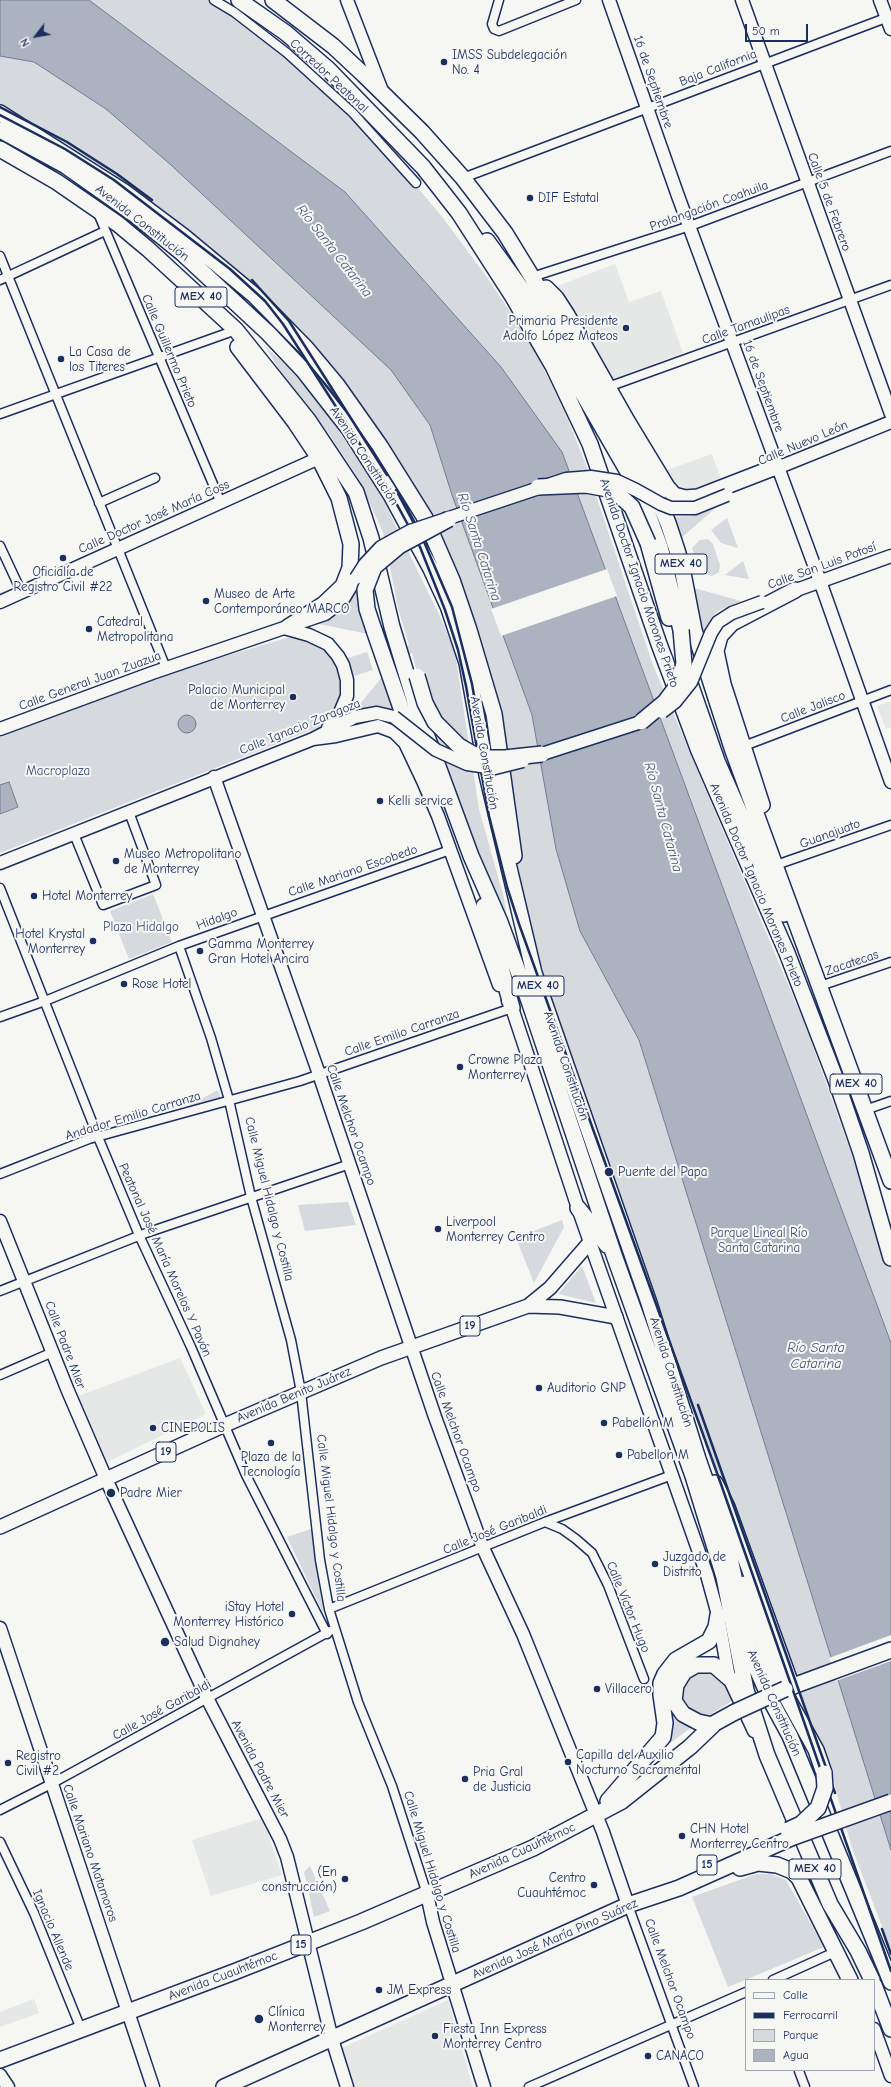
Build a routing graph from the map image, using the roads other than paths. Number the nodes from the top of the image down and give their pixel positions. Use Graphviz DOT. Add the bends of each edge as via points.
graph roads {
  1 [pos="214,0"];
  2 [pos="239,0"];
  3 [pos="273,0"];
  4 [pos="347,0"];
  5 [pos="498,0"];
  6 [pos="576,0"];
  7 [pos="609,0"];
  8 [pos="742,0"];
  9 [pos="880,0"];
  10 [pos="889,16"];
  11 [pos="891,29"];
  12 [pos="765,63"];
  13 [pos="382,91"];
  14 [pos="647,108"];
  15 [pos="0,113"];
  16 [pos="0,130"];
  17 [pos="0,149"];
  18 [pos="891,151"];
  19 [pos="463,178"];
  20 [pos="416,183"];
  21 [pos="807,183"];
  22 [pos="96,208"];
  23 [pos="459,213"];
  24 [pos="690,226"];
  25 [pos="105,231"];
  26 [pos="0,256"];
  27 [pos="8,277"];
  28 [pos="533,279"];
  29 [pos="0,280"];
  30 [pos="891,285"];
  31 [pos="850,300"];
  32 [pos="232,332"];
  33 [pos="732,343"];
  34 [pos="158,358"];
  35 [pos="608,387"];
  36 [pos="56,394"];
  37 [pos="0,414"];
  38 [pos="891,414"];
  39 [pos="891,422"];
  40 [pos="319,458"];
  41 [pos="778,466"];
  42 [pos="155,478"];
  43 [pos="538,487"];
  44 [pos="356,492"];
  45 [pos="727,495"];
  46 [pos="99,503"];
  47 [pos="221,503"];
  48 [pos="450,519"];
  49 [pos="0,546"];
  50 [pos="118,549"];
  51 [pos="891,556"];
  52 [pos="820,581"];
  53 [pos="795,590"];
  54 [pos="21,591"];
  55 [pos="0,602"];
  56 [pos="762,602"];
  57 [pos="286,627"];
  58 [pos="166,668"];
  59 [pos="891,690"];
  60 [pos="862,701"];
  61 [pos="641,722"];
  62 [pos="0,729"];
  63 [pos="318,736"];
  64 [pos="744,746"];
  65 [pos="542,754"];
  66 [pos="214,777"];
  67 [pos="891,782"];
  68 [pos="129,812"];
  69 [pos="891,824"];
  70 [pos="74,834"];
  71 [pos="764,834"];
  72 [pos="450,850"];
  73 [pos="471,856"];
  74 [pos="0,863"];
  75 [pos="776,865"];
  76 [pos="0,888"];
  77 [pos="263,915"];
  78 [pos="179,946"];
  79 [pos="891,962"];
  80 [pos="534,973"];
  81 [pos="820,986"];
  82 [pos="45,1001"];
  83 [pos="512,1008"];
  84 [pos="0,1017"];
  85 [pos="319,1074"];
  86 [pos="230,1100"];
  87 [pos="891,1101"];
  88 [pos="866,1110"];
  89 [pos="98,1137"];
  90 [pos="861,1153"];
  91 [pos="350,1164"];
  92 [pos="0,1174"];
  93 [pos="891,1181"];
  94 [pos="252,1197"];
  95 [pos="578,1208"];
  96 [pos="0,1221"];
  97 [pos="891,1221"];
  98 [pos="139,1235"];
  99 [pos="590,1242"];
  100 [pos="614,1255"];
  101 [pos="891,1258"];
  102 [pos="25,1281"];
  103 [pos="0,1292"];
  104 [pos="649,1303"];
  105 [pos="528,1306"];
  106 [pos="616,1317"];
  107 [pos="412,1346"];
  108 [pos="53,1352"];
  109 [pos="0,1375"];
  110 [pos="301,1392"];
  111 [pos="669,1408"];
  112 [pos="225,1425"];
  113 [pos="698,1459"];
  114 [pos="672,1475"];
  115 [pos="106,1479"];
  116 [pos="545,1522"];
  117 [pos="0,1527"];
  118 [pos="726,1539"];
  119 [pos="483,1548"];
  120 [pos="329,1609"];
  121 [pos="718,1615"];
  122 [pos="0,1628"];
  123 [pos="334,1629"];
  124 [pos="326,1634"];
  125 [pos="891,1640"];
  126 [pos="2,1642"];
  127 [pos="891,1650"];
  128 [pos="729,1678"];
  129 [pos="644,1679"];
  130 [pos="793,1681"];
  131 [pos="207,1698"];
  132 [pos="713,1725"];
  133 [pos="767,1755"];
  134 [pos="51,1784"];
  135 [pos="608,1801"];
  136 [pos="891,1802"];
  137 [pos="0,1810"];
  138 [pos="596,1814"];
  139 [pos="790,1834"];
  140 [pos="0,1842"];
  141 [pos="679,1888"];
  142 [pos="427,1894"];
  143 [pos="830,1904"];
  144 [pos="628,1905"];
  145 [pos="307,1942"];
  146 [pos="835,1952"];
  147 [pos="775,1979"];
  148 [pos="849,1979"];
  149 [pos="857,1979"];
  150 [pos="872,1979"];
  151 [pos="891,1982"];
  152 [pos="453,1985"];
  153 [pos="875,1988"];
  154 [pos="745,1992"];
  155 [pos="128,2012"];
  156 [pos="673,2023"];
  157 [pos="81,2029"];
  158 [pos="891,2029"];
  159 [pos="875,2032"];
  160 [pos="332,2039"];
  161 [pos="0,2060"];
  162 [pos="799,2071"];
  163 [pos="0,2075"];
  164 [pos="891,2076"];
  165 [pos="8,2087"];
  166 [pos="153,2087"];
  167 [pos="224,2087"];
  168 [pos="347,2087"];
  169 [pos="484,2087"];
  170 [pos="529,2087"];
  171 [pos="694,2087"];
  172 [pos="805,2087"];
  1 -- 20 [label="street, Corredor Peatonal" via="234,12 287,53 353,113"];
  2 -- 23 [label="highway, Avenida Doctor Ignacio Morones Prieto / MEX 40" via="310,52 349,89 423,167"];
  3 -- 13 [label="highway, Avenida Doctor Ignacio Morones Prieto / MEX 40" via="333,46"];
  4 -- 13 [label="street"];
  5 -- 6 [label="street" via="492,20 494,29 502,31"];
  7 -- 14 [label="street, 16 de Septiembre"];
  8 -- 12 [label="street, Calle 5 de Febrero"];
  9 -- 10 [label="street"];
  10 -- 11 [label="street"];
  10 -- 12 [label="street, Baja California"];
  12 -- 14 [label="street, Baja California"];
  12 -- 21 [label="street, Calle 5 de Febrero"];
  13 -- 19 [label="highway, Avenida Doctor Ignacio Morones Prieto / MEX 40"];
  14 -- 19 [label="street, Baja California"];
  14 -- 24 [label="street, 16 de Septiembre"];
  15 -- 80 [label="highway" via="98,174 145,208 220,266 280,319 337,385 413,497 452,580 494,714 513,853"];
  16 -- 80 [label="highway, Avenida Constitución / MEX 40" via="66,166 134,214 182,253 303,370 369,459 418,542 448,606 458,635 471,682 499,832"];
  17 -- 22 [label="highway, Avenida Constitución / MEX 40"];
  18 -- 21 [label="street, Prolongación Coahuila"];
  19 -- 28 [label="highway, Avenida Doctor Ignacio Morones Prieto / MEX 40" via="505,233"];
  21 -- 24 [label="street, Prolongación Coahuila"];
  21 -- 31 [label="street, Calle 5 de Febrero"];
  22 -- 25 [label="street, Calle Guillermo Prieto"];
  22 -- 32 [label="highway, Avenida Constitución / MEX 40" via="148,249 207,302"];
  23 -- 61 [label="highway, bridge" via="495,250 526,296 631,477 644,503 660,547 681,630 684,664 677,686 665,702"];
  23 -- 90 [label="highway, Avenida Doctor Ignacio Morones Prieto / MEX 40" via="521,310 553,366 581,424 699,751 787,953"];
  24 -- 28 [label="street, Prolongación Coahuila"];
  24 -- 33 [label="street, 16 de Septiembre"];
  25 -- 27 [label="street"];
  25 -- 34 [label="street, Calle Guillermo Prieto"];
  26 -- 27 [label="street"];
  27 -- 29 [label="street"];
  27 -- 36 [label="street"];
  28 -- 35 [label="highway" via="556,298"];
  28 -- 71 [label="highway, Avenida Doctor Ignacio Morones Prieto / MEX 40" via="659,500 682,568 700,648 733,752"];
  30 -- 31 [label="street, Calle Tamaulipas"];
  31 -- 33 [label="street, Calle Tamaulipas"];
  31 -- 38 [label="street, Calle 5 de Febrero"];
  32 -- 34 [label="street"];
  32 -- 40 [label="highway"];
  32 -- 44 [label="highway, Avenida Constitución / MEX 40" via="308,420"];
  33 -- 35 [label="street, Calle Tamaulipas"];
  33 -- 41 [label="street, 16 de Septiembre"];
  34 -- 36 [label="street"];
  34 -- 47 [label="street, Calle Guillermo Prieto"];
  35 -- 41 [label="highway" via="674,495 685,498 698,497"];
  36 -- 37 [label="street"];
  36 -- 46 [label="street"];
  39 -- 41 [label="street, Calle Nuevo León"];
  40 -- 47 [label="street, Calle Doctor José María Coss"];
  40 -- 57 [label="highway" via="346,518 351,544 350,568 335,595"];
  41 -- 45 [label="street, Calle Nuevo León"];
  41 -- 52 [label="street, 16 de Septiembre"];
  42 -- 46 [label="street"];
  43 -- 45 [label="street, Calle General Juan Zuazua, bridge" via="579,477 604,478 626,485 661,504 682,509 707,504"];
  43 -- 48 [label="street, Calle General Juan Zuazua, bridge"];
  43 -- 81 [label="highway, bridge" via="586,485 608,489 632,507 648,543 679,652 708,738 786,918"];
  44 -- 65 [label="highway, bridge" via="380,538 397,610 425,703 434,722 458,746 473,754 490,758"];
  44 -- 73 [label="highway, Avenida Constitución / MEX 40" via="371,538 403,665"];
  46 -- 50 [label="street"];
  47 -- 50 [label="street, Calle Doctor José María Coss"];
  48 -- 57 [label="street, Calle General Juan Zuazua, bridge" via="410,531 381,547 369,560 342,601 333,609"];
  48 -- 73 [label="highway, bridge" via="399,546 374,567 367,581 365,595 367,609 401,708"];
  49 -- 54 [label="street"];
  50 -- 54 [label="street, Calle Doctor José María Coss"];
  50 -- 58 [label="street"];
  51 -- 52 [label="street, Calle San Luis Potosí"];
  52 -- 53 [label="street, Calle San Luis Potosí"];
  52 -- 60 [label="street, 16 de Septiembre"];
  53 -- 56 [label="street, Calle San Luis Potosí"];
  53 -- 64 [label="highway" via="732,623 718,642 718,666"];
  54 -- 55 [label="street, Calle Doctor José María Coss"];
  56 -- 61 [label="street, Calle Ignacio Zaragoza, bridge" via="732,613 718,622 711,633 697,670 684,692 664,711"];
  57 -- 58 [label="street, Calle General Juan Zuazua"];
  57 -- 63 [label="street" via="328,644 345,670 348,687 345,703 339,715"];
  58 -- 62 [label="street, Calle General Juan Zuazua"];
  59 -- 60 [label="street, Calle Jalisco"];
  60 -- 64 [label="street, Calle Jalisco"];
  60 -- 67 [label="street, 16 de Septiembre"];
  61 -- 65 [label="street, Calle Ignacio Zaragoza"];
  63 -- 65 [label="street, Calle Ignacio Zaragoza, bridge" via="363,715 377,713 394,717 436,750 467,764 495,768"];
  63 -- 66 [label="street, Calle Ignacio Zaragoza"];
  63 -- 72 [label="street" via="336,736 370,727 387,728 394,732 410,751"];
  64 -- 71 [label="highway" via="763,807"];
  66 -- 68 [label="street, Calle Ignacio Zaragoza"];
  66 -- 77 [label="street, Calle Melchor Ocampo"];
  68 -- 70 [label="street, Calle Ignacio Zaragoza"];
  68 -- 70 [label="street" via="156,885 103,905"];
  69 -- 75 [label="street, Guanajuato"];
  70 -- 74 [label="street, Calle Ignacio Zaragoza"];
  71 -- 75 [label="highway, Avenida Doctor Ignacio Morones Prieto / MEX 40"];
  72 -- 77 [label="street, Calle Mariano Escobedo"];
  72 -- 83 [label="street" via="499,984"];
  73 -- 83 [label="highway"];
  73 -- 100 [label="highway, Avenida Constitución / MEX 40" via="500,922 529,1001"];
  75 -- 81 [label="highway, Avenida Doctor Ignacio Morones Prieto / MEX 40"];
  76 -- 82 [label="street, Peatonal José María Morelos Y Pavón"];
  77 -- 78 [label="street, Hidalgo"];
  77 -- 85 [label="street, Calle Melchor Ocampo"];
  78 -- 82 [label="street"];
  78 -- 86 [label="street, Calle Miguel Hidalgo y Costilla"];
  79 -- 81 [label="street, Zacatecas"];
  80 -- 104 [label="highway, Avenida Constitución / MEX 40"];
  81 -- 88 [label="highway, Avenida Doctor Ignacio Morones Prieto / MEX 40"];
  82 -- 84 [label="street"];
  82 -- 89 [label="street, Peatonal José María Morelos Y Pavón"];
  83 -- 85 [label="street, Calle Emilio Carranza"];
  83 -- 95 [label="street"];
  85 -- 86 [label="street, Calle Emilio Carranza"];
  85 -- 91 [label="street, Calle Melchor Ocampo"];
  86 -- 89 [label="street, Andador Emilio Carranza"];
  86 -- 94 [label="street, Calle Miguel Hidalgo y Costilla"];
  87 -- 88 [label="street"];
  88 -- 93 [label="highway, Avenida Doctor Ignacio Morones Prieto / MEX 40"];
  89 -- 92 [label="street, Andador Emilio Carranza"];
  89 -- 98 [label="street, Peatonal José María Morelos Y Pavón"];
  90 -- 97 [label="highway, MEX 40"];
  90 -- 101 [label="highway, Avenida Doctor Ignacio Morones Prieto / MEX 40"];
  91 -- 94 [label="street"];
  91 -- 107 [label="street, Calle Melchor Ocampo"];
  94 -- 98 [label="street"];
  94 -- 110 [label="street, Calle Miguel Hidalgo y Costilla" via="287,1320"];
  95 -- 99 [label="street"];
  95 -- 100 [label="highway"];
  96 -- 102 [label="street, Calle Padre Mier"];
  98 -- 102 [label="street"];
  98 -- 112 [label="street, Peatonal José María Morelos Y Pavón"];
  99 -- 105 [label="main road, Avenida Benito Juárez / 19" via="550,1288"];
  99 -- 106 [label="street"];
  100 -- 111 [label="highway, Avenida Constitución / MEX 40"];
  102 -- 103 [label="street"];
  102 -- 108 [label="street, Calle Padre Mier"];
  104 -- 111 [label="highway"];
  104 -- 113 [label="highway, Avenida Constitución / MEX 40"];
  105 -- 106 [label="main road, Avenida Benito Juárez / 19" via="560,1307"];
  105 -- 107 [label="main road, Avenida Benito Juárez / 19"];
  106 -- 114 [label="street"];
  107 -- 110 [label="main road, Avenida Benito Juárez / 19"];
  107 -- 119 [label="street, Calle Melchor Ocampo"];
  108 -- 109 [label="street"];
  108 -- 115 [label="street, Calle Padre Mier"];
  110 -- 112 [label="main road, Avenida Benito Juárez / 19"];
  110 -- 120 [label="street, Calle Miguel Hidalgo y Costilla" via="320,1560"];
  111 -- 133 [label="highway, Avenida Constitución / MEX 40" via="724,1577 746,1690"];
  112 -- 115 [label="main road, Avenida Benito Juárez / 19"];
  112 -- 124 [label="street, Peatonal José María Morelos Y Pavón" via="246,1475"];
  113 -- 118 [label="highway, Avenida Constitución / MEX 40"];
  113 -- 130 [label="highway" via="717,1486 727,1507"];
  114 -- 116 [label="street, Calle José Garibaldi"];
  114 -- 121 [label="street" via="707,1575"];
  115 -- 117 [label="main road, Avenida Benito Juárez / 19"];
  115 -- 131 [label="street, Avenida Padre Mier"];
  116 -- 119 [label="street, Calle José Garibaldi"];
  116 -- 129 [label="street, Calle Víctor Hugo" via="562,1529 592,1553 608,1585"];
  118 -- 139 [label="highway, bridge" via="740,1568 774,1672 816,1750 824,1773 825,1788 818,1808"];
  118 -- 151 [label="highway, Avenida Constitución / MEX 40" via="748,1643 756,1667 771,1702 790,1736"];
  119 -- 120 [label="street, Calle José Garibaldi"];
  119 -- 138 [label="street, Calle Melchor Ocampo" via="523,1634"];
  120 -- 123 [label="street, Calle Miguel Hidalgo y Costilla"];
  121 -- 128 [label="street"];
  121 -- 135 [label="highway" via="716,1627 709,1641 676,1660 665,1674 661,1683 665,1723 662,1736"];
  122 -- 126 [label="street, Calle Mariano Matamoros"];
  123 -- 124 [label="street, Calle José Garibaldi"];
  123 -- 142 [label="street, Calle Miguel Hidalgo y Costilla" via="358,1702 392,1786"];
  124 -- 131 [label="street, Calle José Garibaldi"];
  125 -- 130 [label="highway"];
  126 -- 134 [label="street, Calle Mariano Matamoros"];
  127 -- 130 [label="highway, Avenida Cuauhtémoc / 15"];
  128 -- 132 [label="highway" via="714,1665 696,1665 684,1672 676,1685 674,1700 683,1714 698,1722"];
  128 -- 133 [label="street"];
  130 -- 132 [label="highway, Avenida Cuauhtémoc / 15, bridge"];
  131 -- 134 [label="street, Calle José Garibaldi"];
  131 -- 145 [label="street, Avenida Padre Mier" via="280,1839 287,1857"];
  132 -- 135 [label="highway, Avenida Cuauhtémoc / 15" via="681,1742"];
  132 -- 138 [label="highway, Avenida Cuauhtémoc / 15" via="690,1747 627,1796"];
  133 -- 143 [label="highway, Avenida Constitución / MEX 40"];
  134 -- 137 [label="street, Calle José Garibaldi"];
  134 -- 155 [label="street, Calle Mariano Matamoros"];
  135 -- 138 [label="highway, Avenida Cuauhtémoc / 15"];
  136 -- 139 [label="highway, Avenida José María Pino Suárez / 15, bridge"];
  138 -- 142 [label="highway, Avenida Cuauhtémoc / 15" via="534,1848"];
  138 -- 144 [label="street, Calle Melchor Ocampo"];
  139 -- 141 [label="highway, Avenida José María Pino Suárez / 15"];
  139 -- 144 [label="highway, 15" via="724,1857"];
  140 -- 157 [label="street, Ignacio Allende" via="36,1919"];
  141 -- 144 [label="highway, Avenida José María Pino Suárez / 15"];
  141 -- 146 [label="highway" via="700,1885 744,1866 758,1863 784,1866 799,1878"];
  142 -- 145 [label="highway, Avenida Cuauhtémoc / 15"];
  142 -- 152 [label="street, Calle Miguel Hidalgo y Costilla"];
  143 -- 149 [label="highway"];
  143 -- 150 [label="highway, Avenida Constitución / MEX 40"];
  144 -- 152 [label="highway, Avenida José María Pino Suárez / 15"];
  144 -- 156 [label="street, Calle Melchor Ocampo"];
  145 -- 155 [label="highway, Avenida Cuauhtémoc / 15"];
  145 -- 160 [label="street, Avenida Padre Mier"];
  146 -- 147 [label="street"];
  146 -- 148 [label="highway"];
  152 -- 160 [label="highway, Avenida José María Pino Suárez / 15"];
  152 -- 169 [label="street, Calle Miguel Hidalgo y Costilla"];
  153 -- 158 [label="highway"];
  154 -- 156 [label="street"];
  155 -- 157 [label="highway, Avenida Cuauhtémoc / 15"];
  155 -- 166 [label="street, Calle Mariano Matamoros"];
  156 -- 170 [label="street"];
  156 -- 171 [label="street, Calle Melchor Ocampo"];
  157 -- 161 [label="highway, Avenida Cuauhtémoc / 15"];
  159 -- 164 [label="street"];
  160 -- 167 [label="highway, Avenida José María Pino Suárez / 15"];
  160 -- 168 [label="street, Avenida Padre Mier"];
  162 -- 172 [label="street"];
  163 -- 165 [label="street"];
}
